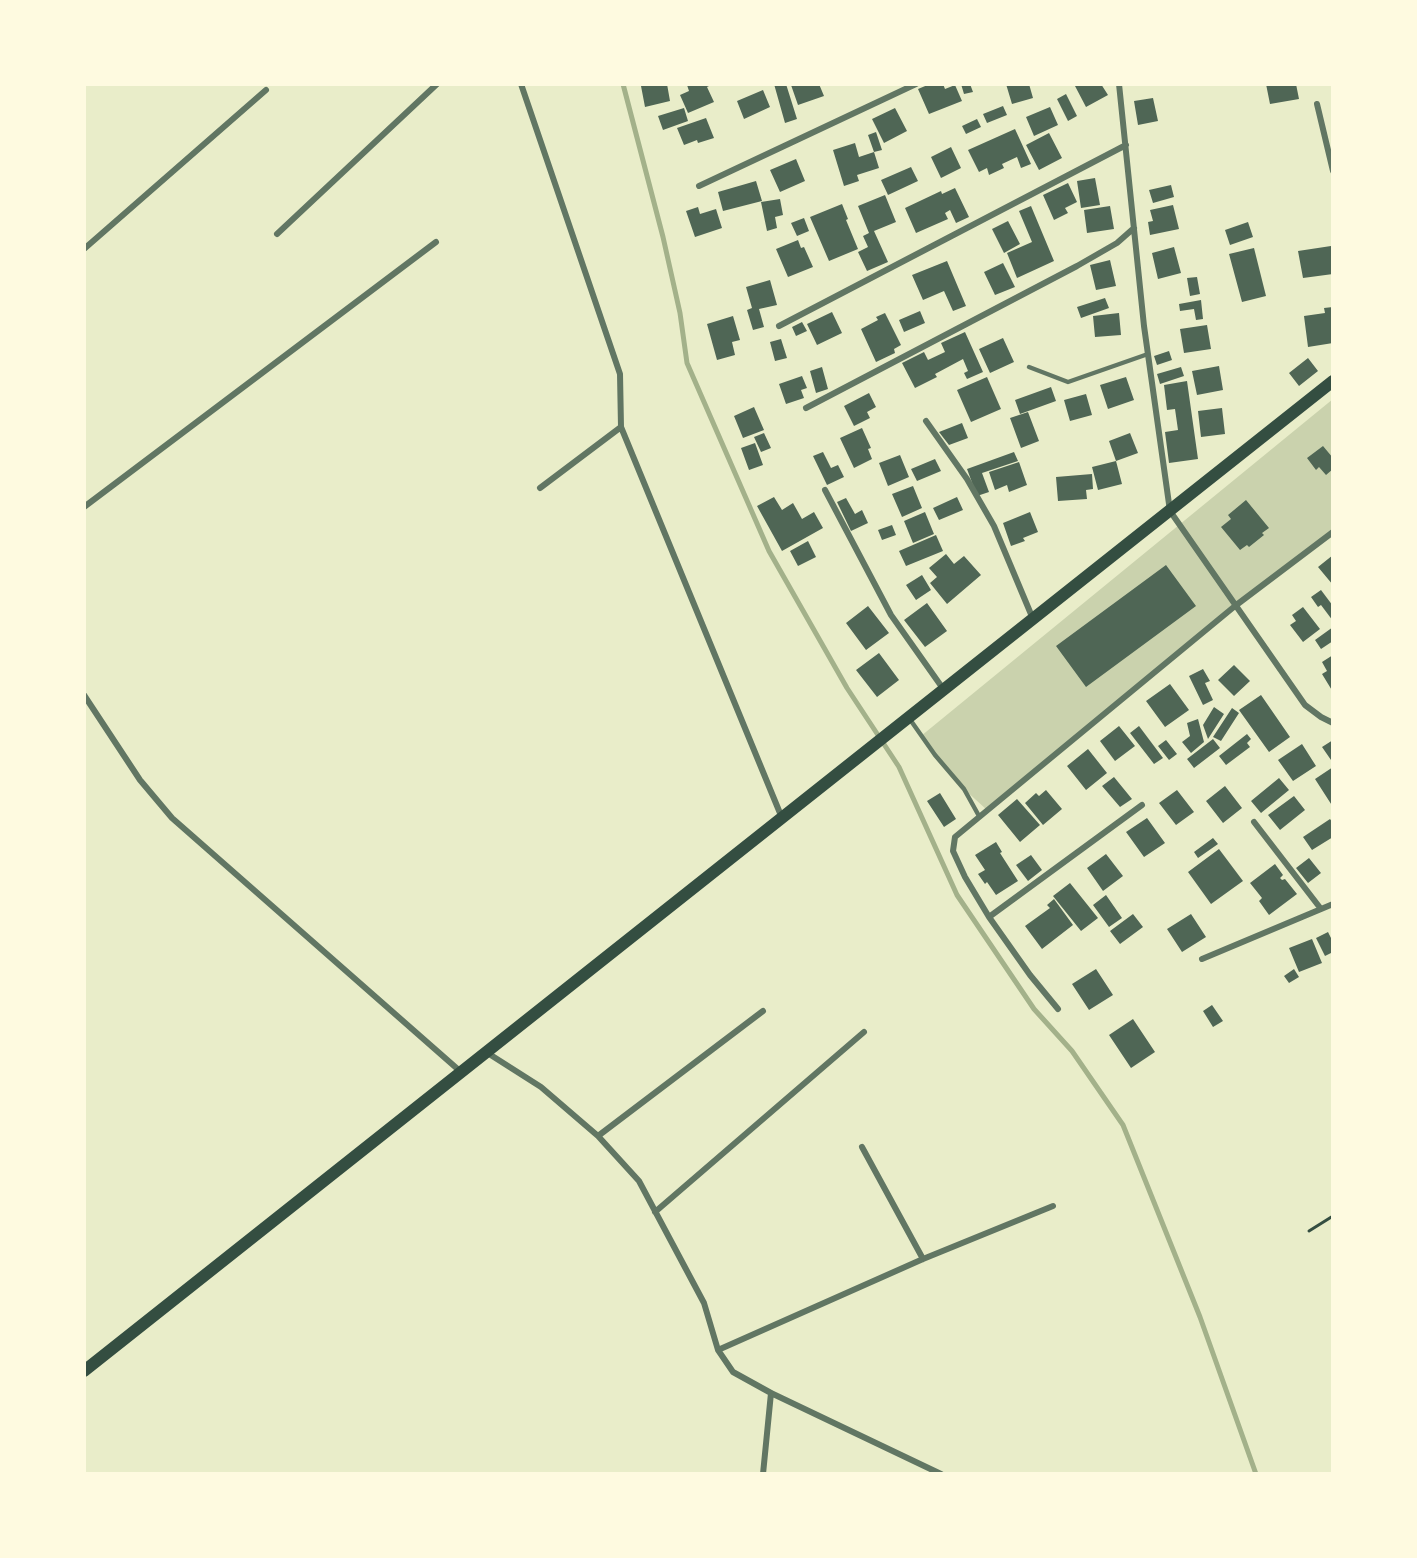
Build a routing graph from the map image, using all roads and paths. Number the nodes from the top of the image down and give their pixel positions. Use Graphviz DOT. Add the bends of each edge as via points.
graph roads {
  1 [pos="437,84"];
  2 [pos="521,84"];
  3 [pos="916,84"];
  4 [pos="1119,84"];
  5 [pos="266,90"];
  6 [pos="1317,104"];
  7 [pos="1126,145"];
  8 [pos="1333,171"];
  9 [pos="699,186"];
  10 [pos="1134,228"];
  11 [pos="277,234"];
  12 [pos="436,242"];
  13 [pos="84,249"];
  14 [pos="779,326"];
  15 [pos="1148,354"];
  16 [pos="1029,368"];
  17 [pos="1333,381"];
  18 [pos="806,408"];
  19 [pos="926,420"];
  20 [pos="621,427"];
  21 [pos="540,488"];
  22 [pos="825,490"];
  23 [pos="84,507"];
  24 [pos="1170,511"];
  25 [pos="1333,532"];
  26 [pos="1235,606"];
  27 [pos="1034,619"];
  28 [pos="944,690"];
  29 [pos="84,695"];
  30 [pos="904,721"];
  31 [pos="1333,723"];
  32 [pos="1142,805"];
  33 [pos="979,816"];
  34 [pos="782,818"];
  35 [pos="1254,822"];
  36 [pos="1333,904"];
  37 [pos="1321,909"];
  38 [pos="989,917"];
  39 [pos="1202,959"];
  40 [pos="1058,1009"];
  41 [pos="763,1011"];
  42 [pos="864,1032"];
  43 [pos="486,1052"];
  44 [pos="461,1072"];
  45 [pos="598,1136"];
  46 [pos="862,1147"];
  47 [pos="1053,1206"];
  48 [pos="655,1212"];
  49 [pos="1333,1216"];
  50 [pos="1309,1231"];
  51 [pos="923,1259"];
  52 [pos="718,1350"];
  53 [pos="84,1371"];
  54 [pos="771,1393"];
  55 [pos="763,1474"];
  56 [pos="941,1474"];
  1 -- 11 [label="street"];
  2 -- 20 [label="street" via="620,374"];
  3 -- 9 [label="street"];
  4 -- 7 [label="street"];
  5 -- 13 [label="street"];
  6 -- 8 [label="street"];
  7 -- 10 [label="street"];
  7 -- 14 [label="street"];
  10 -- 15 [label="street"];
  10 -- 18 [label="street" via="1117,243 1077,266"];
  12 -- 23 [label="street"];
  15 -- 16 [label="lane" via="1068,382"];
  15 -- 24 [label="street"];
  17 -- 24 [label="main road"];
  19 -- 27 [label="street" via="994,526"];
  20 -- 21 [label="street"];
  20 -- 34 [label="street"];
  22 -- 28 [label="street" via="891,615"];
  24 -- 26 [label="street"];
  24 -- 27 [label="main road"];
  25 -- 26 [label="street"];
  26 -- 31 [label="street" via="1305,705"];
  26 -- 33 [label="street"];
  27 -- 28 [label="main road"];
  28 -- 30 [label="main road"];
  29 -- 44 [label="street" via="140,780 172,818"];
  30 -- 33 [label="lane" via="964,789"];
  30 -- 34 [label="main road"];
  32 -- 38 [label="street"];
  33 -- 38 [label="street" via="955,837 953,851"];
  34 -- 43 [label="main road"];
  35 -- 37 [label="street"];
  36 -- 37 [label="street"];
  37 -- 39 [label="street"];
  38 -- 40 [label="street"];
  41 -- 45 [label="street"];
  42 -- 48 [label="street"];
  43 -- 44 [label="main road"];
  43 -- 45 [label="street" via="542,1087"];
  44 -- 53 [label="main road"];
  45 -- 48 [label="street" via="639,1181"];
  46 -- 51 [label="street"];
  47 -- 51 [label="street"];
  48 -- 52 [label="street" via="704,1303"];
  49 -- 50 [label="path"];
  51 -- 52 [label="street"];
  52 -- 54 [label="street" via="733,1372"];
  54 -- 55 [label="street"];
  54 -- 56 [label="street"];
}
